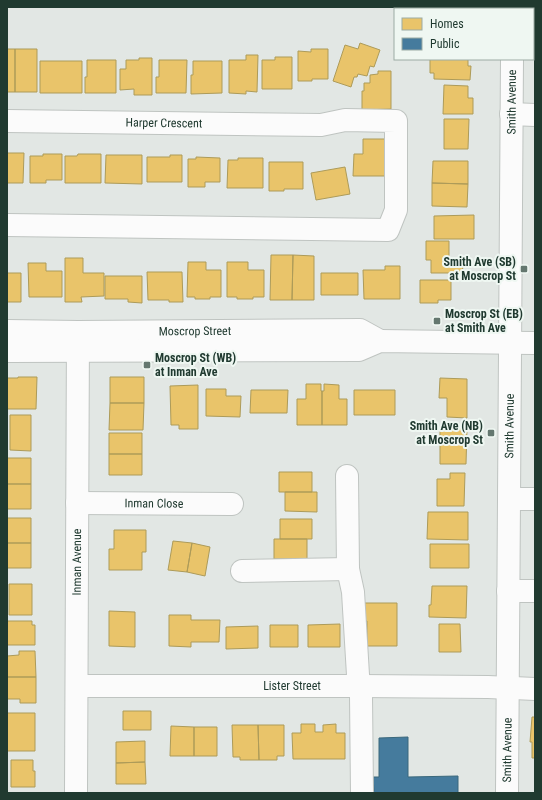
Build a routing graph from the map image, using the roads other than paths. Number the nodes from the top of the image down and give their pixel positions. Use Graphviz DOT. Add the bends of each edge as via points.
graph roads {
  1 [pos="512,60"];
  2 [pos="511,114"];
  3 [pos="535,115"];
  4 [pos="7,121"];
  5 [pos="7,225"];
  6 [pos="7,330"];
  7 [pos="77,342"];
  8 [pos="510,342"];
  9 [pos="535,342"];
  10 [pos="7,351"];
  11 [pos="347,476"];
  12 [pos="509,499"];
  13 [pos="535,499"];
  14 [pos="77,503"];
  15 [pos="232,504"];
  16 [pos="348,569"];
  17 [pos="242,571"];
  18 [pos="508,591"];
  19 [pos="535,591"];
  20 [pos="77,686"];
  21 [pos="360,686"];
  22 [pos="507,688"];
  23 [pos="535,689"];
  24 [pos="76,793"];
  25 [pos="362,793"];
  26 [pos="507,793"];
  1 -- 2 [label="street, Smith Avenue"];
  2 -- 3 [label="street"];
  2 -- 8 [label="street, Smith Avenue"];
  4 -- 5 [label="street, Harper Crescent" via="320,125 345,120 396,121 396,210 388,230"];
  6 -- 7 [label="street, Moscrop Street"];
  7 -- 8 [label="street, Moscrop Street" via="359,350 380,341"];
  7 -- 10 [label="street, Moscrop Street"];
  7 -- 14 [label="street, Inman Avenue"];
  8 -- 9 [label="street, Moscrop Street"];
  8 -- 12 [label="street, Smith Avenue"];
  11 -- 16 [label="street"];
  12 -- 13 [label="street"];
  12 -- 18 [label="street, Smith Avenue"];
  14 -- 15 [label="street, Inman Close"];
  14 -- 20 [label="street, Inman Avenue"];
  16 -- 17 [label="street"];
  16 -- 21 [label="street" via="353,592"];
  18 -- 19 [label="street"];
  18 -- 22 [label="street, Smith Avenue"];
  20 -- 21 [label="street, Lister Street"];
  20 -- 24 [label="street, Inman Avenue"];
  21 -- 22 [label="street, Lister Street"];
  21 -- 25 [label="street"];
  22 -- 23 [label="street, Lister Street"];
  22 -- 26 [label="street, Smith Avenue"];
}
